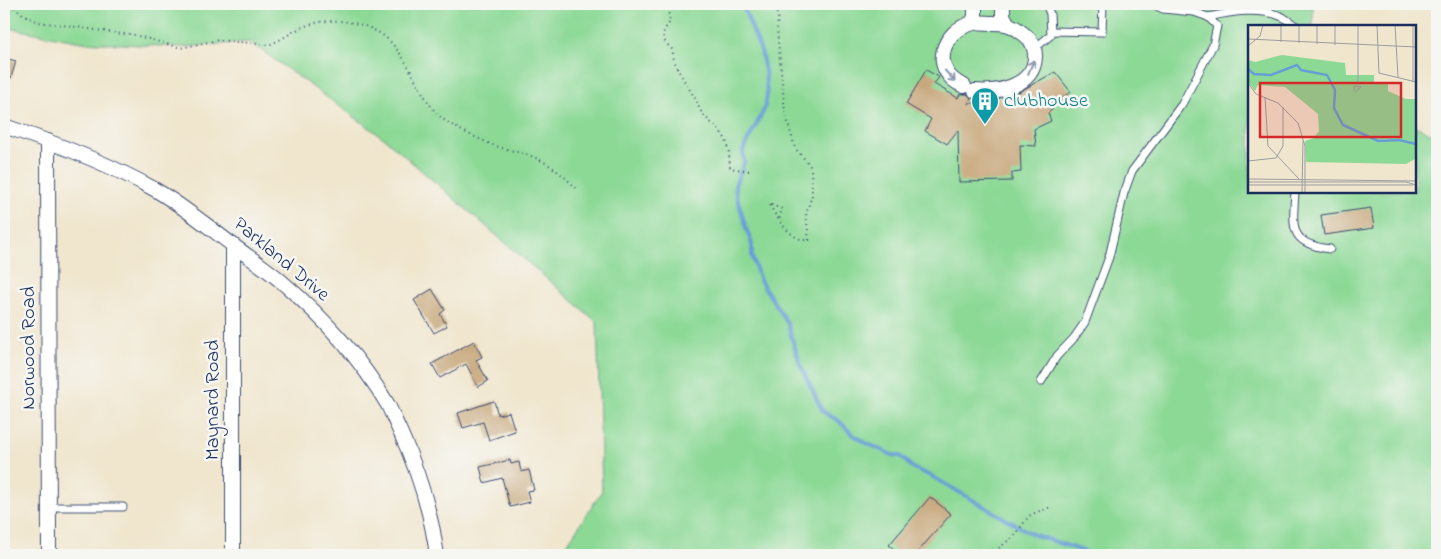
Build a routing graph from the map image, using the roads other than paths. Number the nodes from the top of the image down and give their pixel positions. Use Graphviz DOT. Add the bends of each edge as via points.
graph roads {
  1 [pos="975,4"];
  2 [pos="1003,4"];
  3 [pos="1046,4"];
  4 [pos="1104,4"];
  5 [pos="1156,4"];
  6 [pos="1208,16"];
  7 [pos="972,23"];
  8 [pos="1007,23"];
  9 [pos="1294,25"];
  10 [pos="1051,31"];
  11 [pos="1035,48"];
  12 [pos="4,126"];
  13 [pos="48,141"];
  14 [pos="1295,192"];
  15 [pos="233,245"];
  16 [pos="1330,249"];
  17 [pos="1040,382"];
  18 [pos="49,507"];
  19 [pos="123,507"];
  20 [pos="49,555"];
  21 [pos="233,555"];
  22 [pos="437,555"];
  1 -- 7 [label="street"];
  2 -- 8 [label="street"];
  3 -- 10 [label="lane"];
  4 -- 10 [label="lane" via="1102,32"];
  5 -- 6 [label="lane"];
  6 -- 9 [label="lane" via="1269,13"];
  6 -- 17 [label="lane" via="1217,26 1213,45 1182,104 1132,171 1109,257 1085,322"];
  7 -- 8 [label="street"];
  7 -- 11 [label="street, one-way" via="950,37 944,49 944,70 956,83 992,91 1018,84 1033,68"];
  8 -- 11 [label="street" via="1030,39"];
  10 -- 11 [label="lane" via="1051,35"];
  12 -- 13 [label="street, Parkland Drive"];
  13 -- 15 [label="street, Parkland Drive" via="154,189"];
  13 -- 18 [label="street, Norwood Road"];
  14 -- 16 [label="lane" via="1296,230 1301,240 1316,248"];
  15 -- 21 [label="street, Maynard Road"];
  15 -- 22 [label="street, Parkland Drive" via="307,304 366,373 388,406 423,489"];
  18 -- 19 [label="lane"];
  18 -- 20 [label="street, Norwood Road"];
}
